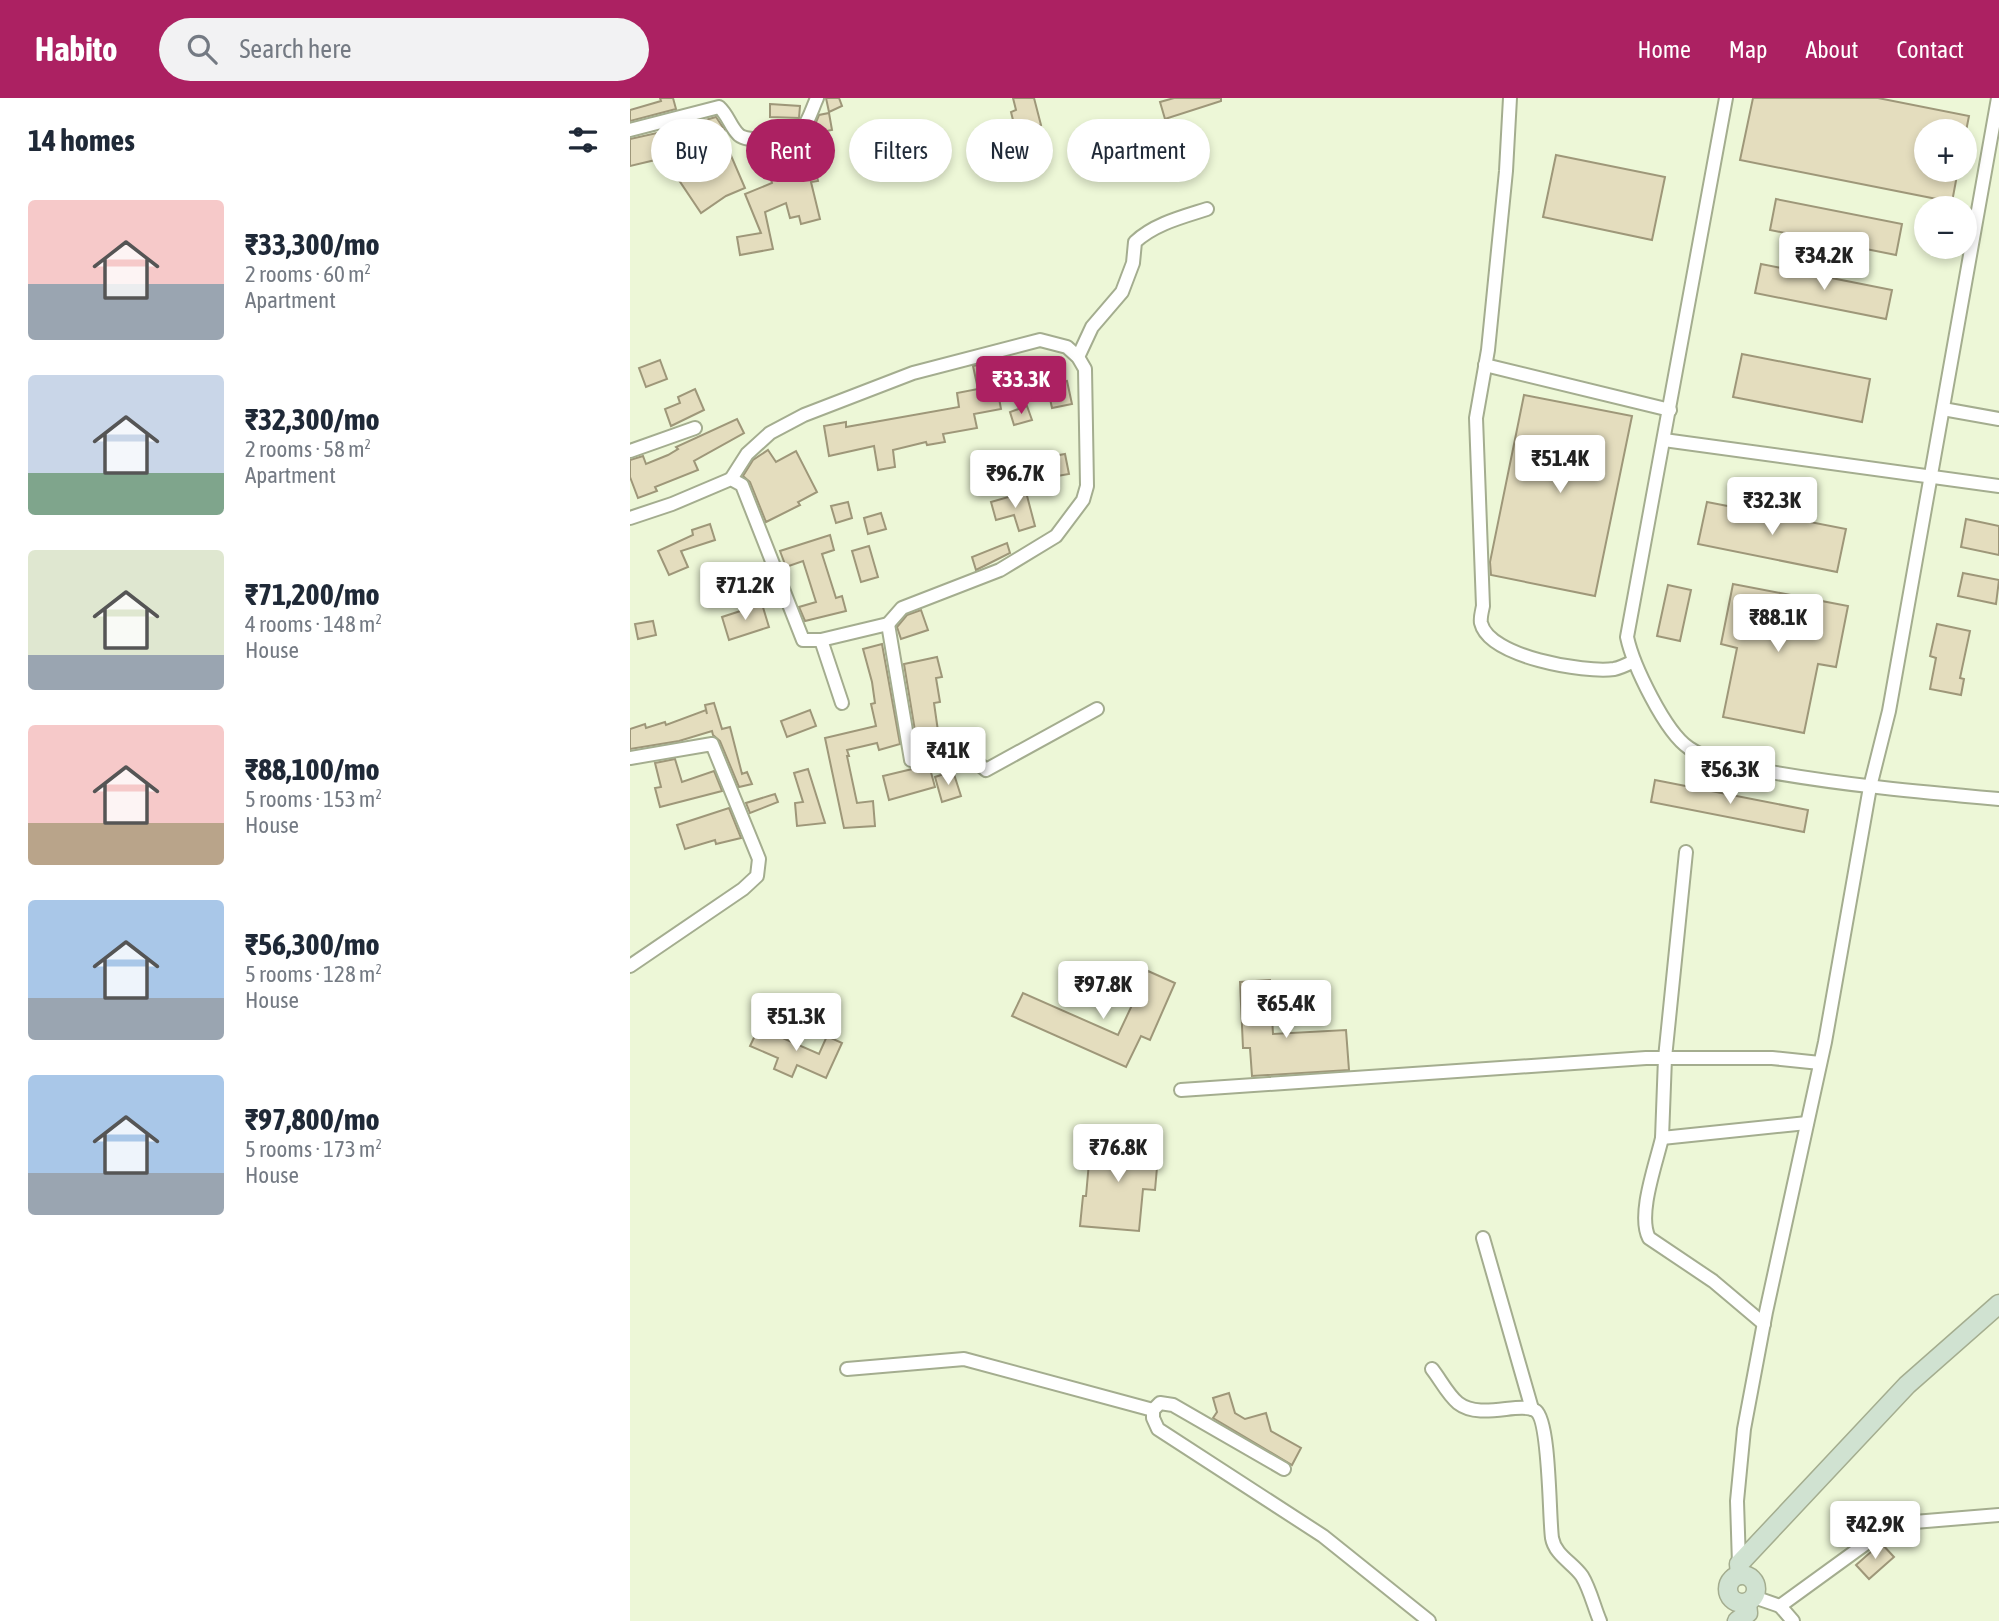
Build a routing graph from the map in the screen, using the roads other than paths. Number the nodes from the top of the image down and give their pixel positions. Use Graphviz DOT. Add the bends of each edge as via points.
graph roads {
  1 [pos="817,98"];
  2 [pos="1510,98"];
  3 [pos="1726,98"];
  4 [pos="1998,98"];
  5 [pos="630,130"];
  6 [pos="1207,209"];
  7 [pos="1078,357"];
  8 [pos="1485,365"];
  9 [pos="1943,409"];
  10 [pos="1670,410"];
  11 [pos="1999,419"];
  12 [pos="695,428"];
  13 [pos="1664,440"];
  14 [pos="630,451"];
  15 [pos="1931,476"];
  16 [pos="731,478"];
  17 [pos="1999,485"];
  18 [pos="630,518"];
  19 [pos="888,624"];
  20 [pos="821,640"];
  21 [pos="1634,662"];
  22 [pos="842,704"];
  23 [pos="1097,709"];
  24 [pos="630,758"];
  25 [pos="1870,788"];
  26 [pos="1999,799"];
  27 [pos="1686,852"];
  28 [pos="630,966"];
  29 [pos="1665,1058"];
  30 [pos="1820,1063"];
  31 [pos="1181,1090"];
  32 [pos="1807,1123"];
  33 [pos="1662,1138"];
  34 [pos="1483,1238"];
  35 [pos="1999,1304"];
  36 [pos="1764,1324"];
  37 [pos="847,1369"];
  38 [pos="1432,1369"];
  39 [pos="1532,1409"];
  40 [pos="1153,1410"];
  41 [pos="1284,1469"];
  42 [pos="1999,1515"];
  43 [pos="1739,1569"];
  44 [pos="1780,1606"];
  45 [pos="1747,1611"];
  46 [pos="1429,1621"];
  47 [pos="1600,1621"];
  48 [pos="1793,1621"];
  1 -- 5 [label="street" via="802,131 794,137 745,140 719,107"];
  2 -- 8 [label="street"];
  3 -- 10 [label="street"];
  4 -- 9 [label="street"];
  6 -- 7 [label="street" via="1177,218 1135,242 1133,264 1122,292 1092,327"];
  7 -- 16 [label="street" via="1067,347 1040,340 913,373 770,433 747,454"];
  7 -- 19 [label="street" via="1085,369 1087,486 1083,500 1056,536 1000,570 902,608"];
  8 -- 10 [label="street"];
  8 -- 21 [label="street" via="1476,418 1481,623 1490,638 1518,654 1580,668 1615,669"];
  9 -- 11 [label="street"];
  9 -- 15 [label="street"];
  10 -- 13 [label="street"];
  12 -- 14 [label="street"];
  13 -- 15 [label="street"];
  13 -- 21 [label="street" via="1627,637"];
  15 -- 17 [label="street"];
  15 -- 25 [label="street" via="1889,710"];
  16 -- 18 [label="street"];
  16 -- 20 [label="street" via="742,485 803,640"];
  19 -- 20 [label="street"];
  19 -- 23 [label="street" via="911,760 961,749 986,770"];
  20 -- 22 [label="street"];
  21 -- 25 [label="street" via="1672,732 1688,748 1719,762"];
  24 -- 28 [label="street" via="712,744 759,859 757,876 743,889"];
  25 -- 26 [label="street"];
  25 -- 30 [label="street"];
  27 -- 29 [label="street"];
  29 -- 30 [label="street"];
  29 -- 31 [label="street"];
  29 -- 33 [label="street"];
  30 -- 32 [label="street"];
  32 -- 33 [label="street"];
  32 -- 36 [label="street"];
  33 -- 36 [label="street" via="1645,1214 1649,1238 1713,1281"];
  34 -- 39 [label="street"];
  35 -- 43 [label="street" via="1907,1385"];
  36 -- 43 [label="street" via="1744,1429 1737,1501"];
  37 -- 40 [label="street" via="964,1359"];
  38 -- 39 [label="street" via="1457,1403 1468,1408 1491,1412"];
  39 -- 47 [label="street" via="1542,1421 1553,1542 1581,1575"];
  40 -- 41 [label="street" via="1160,1403 1173,1405"];
  40 -- 46 [label="street" via="1158,1429 1323,1536"];
  42 -- 44 [label="street" via="1894,1526"];
  43 -- 45 [label="street" via="1728,1593"];
  44 -- 45 [label="street"];
  44 -- 48 [label="street"];
}
